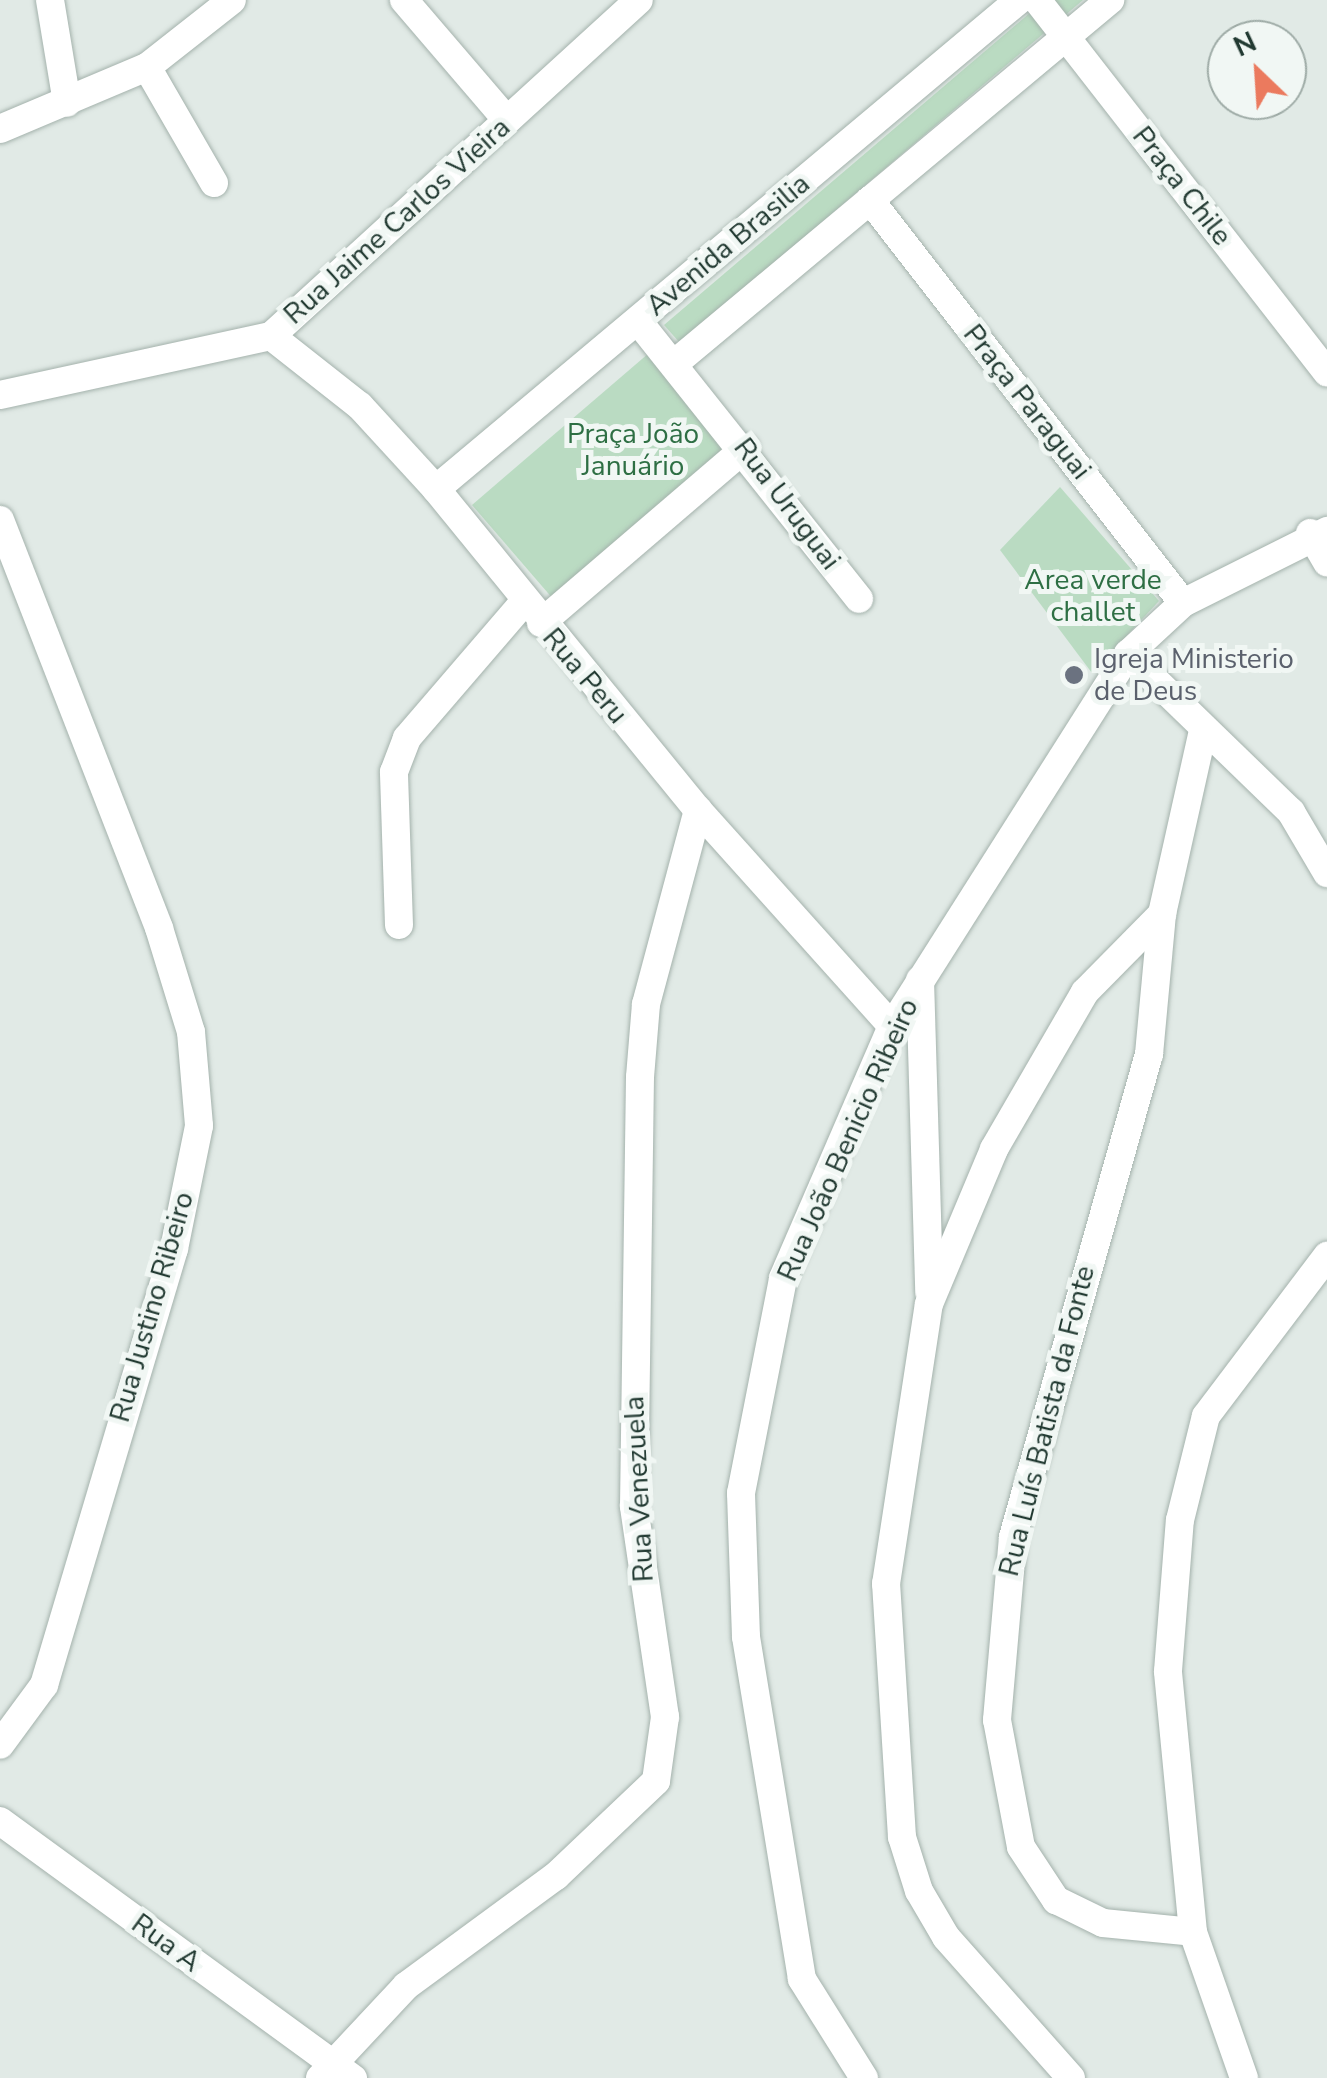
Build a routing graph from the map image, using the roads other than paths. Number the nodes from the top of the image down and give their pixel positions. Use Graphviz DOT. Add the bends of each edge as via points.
graph roads {
  1 [pos="50,0"];
  2 [pos="232,0"];
  3 [pos="404,0"];
  4 [pos="640,0"];
  5 [pos="1019,0"];
  6 [pos="1037,0"];
  7 [pos="1110,0"];
  8 [pos="1066,36"];
  9 [pos="148,67"];
  10 [pos="67,103"];
  11 [pos="507,120"];
  12 [pos="0,129"];
  13 [pos="214,183"];
  14 [pos="870,200"];
  15 [pos="638,321"];
  16 [pos="271,336"];
  17 [pos="675,363"];
  18 [pos="1327,372"];
  19 [pos="0,395"];
  20 [pos="745,448"];
  21 [pos="436,490"];
  22 [pos="0,520"];
  23 [pos="1319,532"];
  24 [pos="1327,562"];
  25 [pos="859,599"];
  26 [pos="1183,603"];
  27 [pos="532,613"];
  28 [pos="1128,654"];
  29 [pos="1202,730"];
  30 [pos="698,810"];
  31 [pos="1327,872"];
  32 [pos="1162,914"];
  33 [pos="399,925"];
  34 [pos="920,978"];
  35 [pos="892,1026"];
  36 [pos="1327,1256"];
  37 [pos="929,1304"];
  38 [pos="0,1745"];
  39 [pos="0,1821"];
  40 [pos="1194,1932"];
  41 [pos="334,2074"];
  42 [pos="864,2078"];
  43 [pos="1071,2078"];
  44 [pos="1244,2078"];
  1 -- 10 [label="street"];
  2 -- 9 [label="street"];
  3 -- 11 [label="street"];
  4 -- 11 [label="street, Rua Jaime Carlos Vieira"];
  5 -- 15 [label="street, Avenida Brasilia"];
  6 -- 8 [label="street, Praça Chile"];
  7 -- 8 [label="street, Avenida Brasilia"];
  8 -- 14 [label="street, Avenida Brasilia"];
  8 -- 18 [label="street, Praça Chile"];
  9 -- 10 [label="street"];
  9 -- 13 [label="street"];
  10 -- 12 [label="street"];
  11 -- 16 [label="street, Rua Jaime Carlos Vieira"];
  14 -- 17 [label="street, Avenida Brasilia"];
  14 -- 26 [label="street, Praça Paraguai"];
  15 -- 17 [label="street, Rua Uruguai"];
  15 -- 21 [label="street, Avenida Brasilia"];
  16 -- 19 [label="street, Rua Jaime Carlos Vieira"];
  16 -- 21 [label="street, Rua Peru" via="360,406"];
  17 -- 20 [label="street, Rua Uruguai"];
  20 -- 25 [label="street, Rua Uruguai"];
  20 -- 27 [label="street"];
  21 -- 27 [label="street, Rua Peru"];
  22 -- 38 [label="street, Rua Justino Ribeiro" via="160,928 191,1032 199,1126 174,1249 44,1685"];
  23 -- 24 [label="street"];
  23 -- 26 [label="street, Rua João Benicio Ribeiro"];
  26 -- 28 [label="street, Rua João Benicio Ribeiro"];
  27 -- 30 [label="street, Rua Peru"];
  27 -- 33 [label="street" via="406,738 394,772"];
  28 -- 29 [label="street"];
  28 -- 34 [label="street, Rua João Benicio Ribeiro"];
  29 -- 31 [label="street" via="1291,812"];
  29 -- 32 [label="street, Rua Luís Batista da Fonte"];
  30 -- 35 [label="street, Rua Peru"];
  30 -- 41 [label="street, Rua Venezuela" via="646,1004 640,1077 634,1506 665,1716 656,1780 556,1876 406,1986"];
  32 -- 37 [label="street" via="1085,992 994,1148"];
  32 -- 40 [label="street, Rua Luís Batista da Fonte" via="1149,1054 1013,1537 996,1681 1008,1807 1039,1879 1076,1915"];
  34 -- 35 [label="street, Rua João Benicio Ribeiro"];
  34 -- 37 [label="street"];
  35 -- 42 [label="street, Rua João Benicio Ribeiro" via="783,1278 742,1493 746,1637 797,1956 811,2000"];
  36 -- 40 [label="street" via="1229,1378 1190,1464 1168,1671"];
  37 -- 43 [label="street" via="884,1618 902,1838 946,1937"];
  39 -- 41 [label="street, Rua A"];
  40 -- 44 [label="street"];
}
